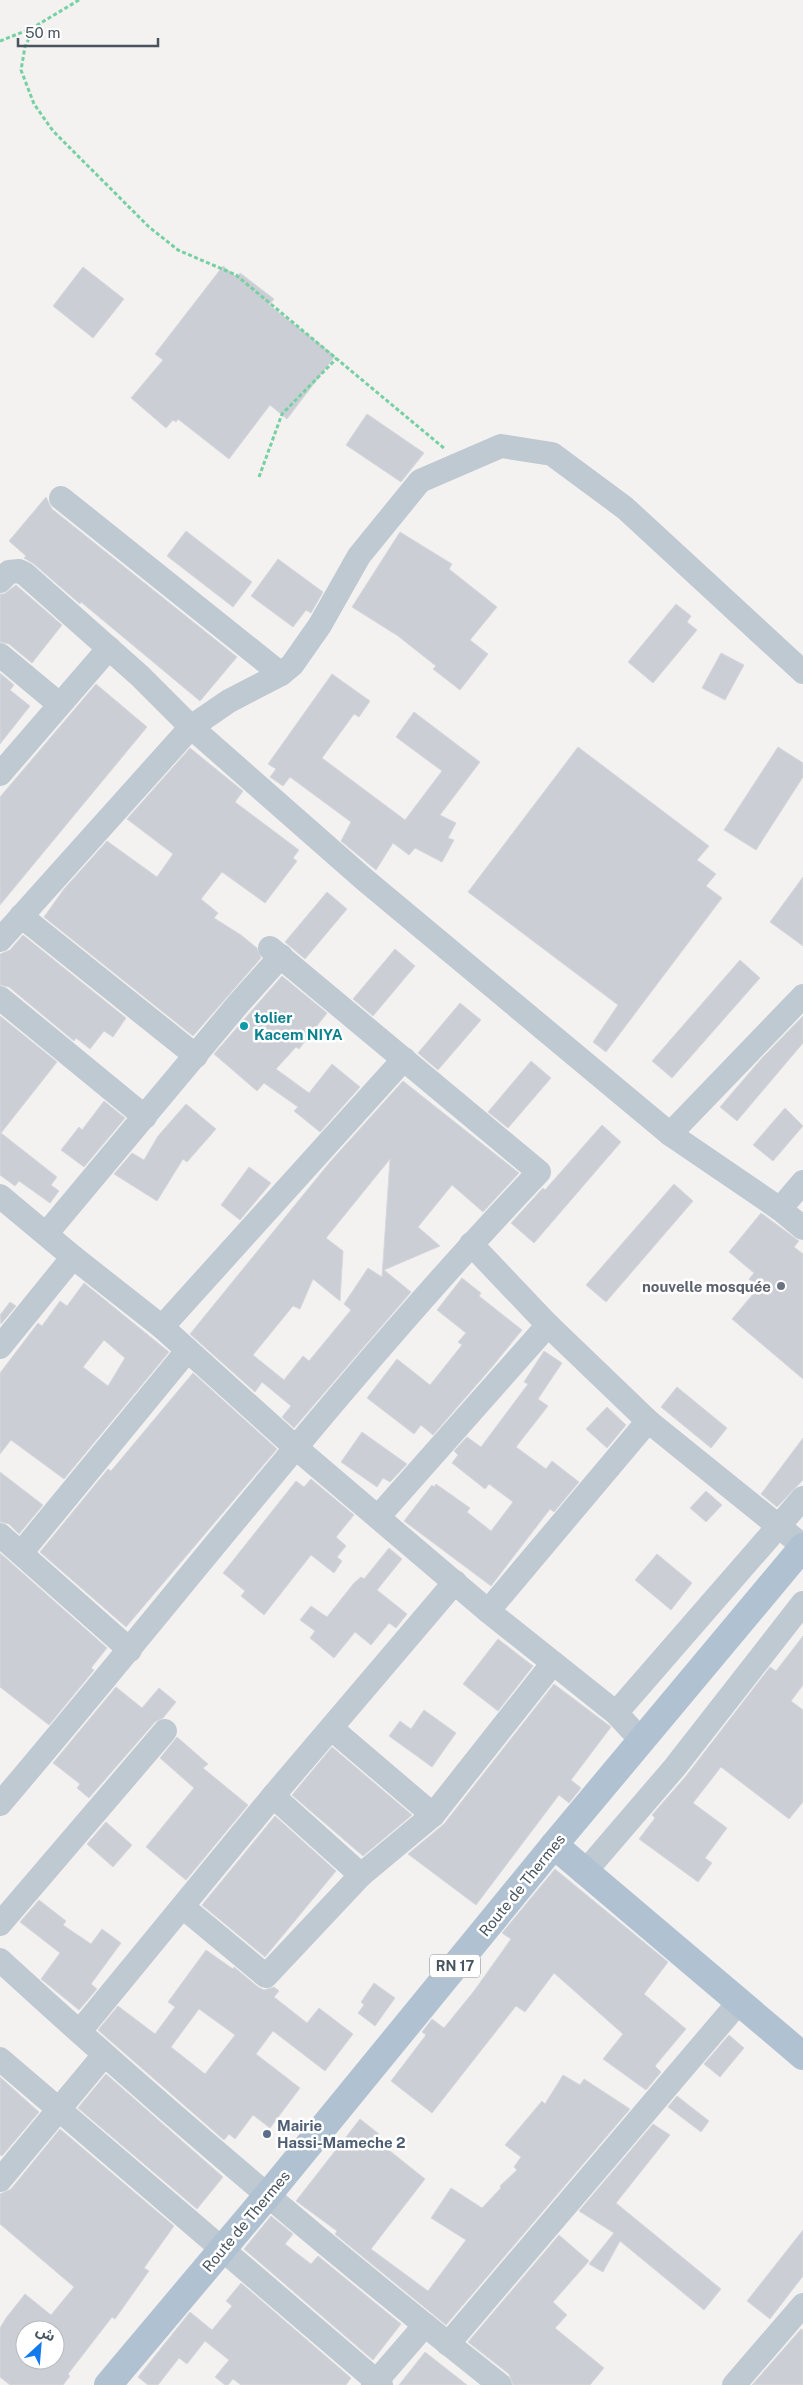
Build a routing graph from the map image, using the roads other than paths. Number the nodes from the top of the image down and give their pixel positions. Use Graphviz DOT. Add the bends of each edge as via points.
graph roads {
  1 [pos="61,498"];
  2 [pos="0,581"];
  3 [pos="108,648"];
  4 [pos="0,655"];
  5 [pos="803,672"];
  6 [pos="280,674"];
  7 [pos="59,704"];
  8 [pos="191,727"];
  9 [pos="0,774"];
  10 [pos="21,916"];
  11 [pos="0,940"];
  12 [pos="803,996"];
  13 [pos="0,998"];
  14 [pos="196,1056"];
  15 [pos="404,1059"];
  16 [pos="145,1117"];
  17 [pos="670,1134"];
  18 [pos="803,1182"];
  19 [pos="0,1196"];
  20 [pos="780,1209"];
  21 [pos="803,1228"];
  22 [pos="46,1234"];
  23 [pos="471,1244"];
  24 [pos="73,1258"];
  25 [pos="548,1325"];
  26 [pos="162,1327"];
  27 [pos="0,1348"];
  28 [pos="187,1351"];
  29 [pos="648,1422"];
  30 [pos="295,1447"];
  31 [pos="803,1498"];
  32 [pos="378,1518"];
  33 [pos="778,1526"];
  34 [pos="0,1535"];
  35 [pos="803,1547"];
  36 [pos="21,1553"];
  37 [pos="455,1582"];
  38 [pos="803,1603"];
  39 [pos="488,1611"];
  40 [pos="130,1650"];
  41 [pos="553,1663"];
  42 [pos="616,1713"];
  43 [pos="332,1729"];
  44 [pos="166,1731"];
  45 [pos="642,1741"];
  46 [pos="273,1796"];
  47 [pos="0,1804"];
  48 [pos="433,1815"];
  49 [pos="554,1845"];
  50 [pos="584,1873"];
  51 [pos="361,1875"];
  52 [pos="183,1907"];
  53 [pos="0,1924"];
  54 [pos="0,1960"];
  55 [pos="739,2002"];
  56 [pos="80,2031"];
  57 [pos="104,2055"];
  58 [pos="803,2056"];
  59 [pos="0,2060"];
  60 [pos="59,2111"];
  61 [pos="0,2180"];
  62 [pos="267,2196"];
  63 [pos="223,2248"];
  64 [pos="803,2305"];
  65 [pos="426,2324"];
  66 [pos="448,2344"];
  67 [pos="377,2384"];
  68 [pos="108,2385"];
  69 [pos="500,2385"];
  70 [pos="734,2385"];
  1 -- 6 [label="street"];
  2 -- 3 [label="street" via="9,572 25,574"];
  3 -- 7 [label="street"];
  3 -- 8 [label="street"];
  4 -- 7 [label="street"];
  5 -- 6 [label="street" via="625,508 552,454 501,446 420,481 359,556 320,625 292,665"];
  6 -- 8 [label="street" via="229,701"];
  7 -- 9 [label="street"];
  8 -- 10 [label="street"];
  8 -- 17 [label="street" via="365,880"];
  10 -- 11 [label="street"];
  10 -- 14 [label="street"];
  12 -- 17 [label="street"];
  13 -- 16 [label="street"];
  14 -- 15 [label="street" via="275,952"];
  14 -- 16 [label="street"];
  15 -- 23 [label="street" via="539,1172"];
  15 -- 26 [label="street"];
  16 -- 22 [label="street"];
  17 -- 20 [label="street"];
  18 -- 20 [label="street"];
  19 -- 22 [label="street"];
  20 -- 21 [label="street"];
  22 -- 24 [label="street"];
  23 -- 25 [label="street"];
  23 -- 30 [label="street"];
  24 -- 26 [label="street"];
  24 -- 27 [label="street"];
  25 -- 29 [label="street"];
  25 -- 32 [label="street"];
  26 -- 28 [label="street"];
  28 -- 30 [label="street"];
  28 -- 36 [label="street"];
  29 -- 33 [label="street"];
  29 -- 39 [label="street"];
  30 -- 32 [label="street"];
  30 -- 40 [label="street"];
  31 -- 33 [label="street"];
  32 -- 37 [label="street"];
  33 -- 35 [label="street"];
  33 -- 42 [label="street"];
  34 -- 36 [label="street"];
  35 -- 45 [label="main road, Route de Thermes / RN 17"];
  36 -- 40 [label="street"];
  37 -- 39 [label="street"];
  37 -- 43 [label="street"];
  38 -- 50 [label="street" via="675,1767"];
  39 -- 41 [label="street"];
  40 -- 47 [label="street"];
  41 -- 42 [label="street"];
  41 -- 48 [label="street"];
  42 -- 45 [label="street"];
  43 -- 46 [label="street"];
  43 -- 48 [label="street"];
  44 -- 53 [label="street"];
  45 -- 49 [label="main road, Route de Thermes / RN 17"];
  46 -- 51 [label="street"];
  46 -- 52 [label="street"];
  48 -- 51 [label="street"];
  49 -- 50 [label="main road"];
  49 -- 62 [label="main road, Route de Thermes / RN 17"];
  50 -- 55 [label="main road"];
  51 -- 52 [label="street" via="266,1976"];
  52 -- 56 [label="street"];
  54 -- 56 [label="street"];
  55 -- 58 [label="main road"];
  55 -- 66 [label="street"];
  56 -- 57 [label="street"];
  57 -- 60 [label="street"];
  57 -- 62 [label="street"];
  59 -- 60 [label="street"];
  60 -- 61 [label="street"];
  60 -- 63 [label="street"];
  62 -- 63 [label="main road, Route de Thermes / RN 17"];
  62 -- 65 [label="street"];
  63 -- 67 [label="street"];
  63 -- 68 [label="main road, Route de Thermes / RN 17"];
  64 -- 70 [label="street"];
  65 -- 66 [label="street"];
  65 -- 67 [label="street"];
  66 -- 69 [label="street"];
}
